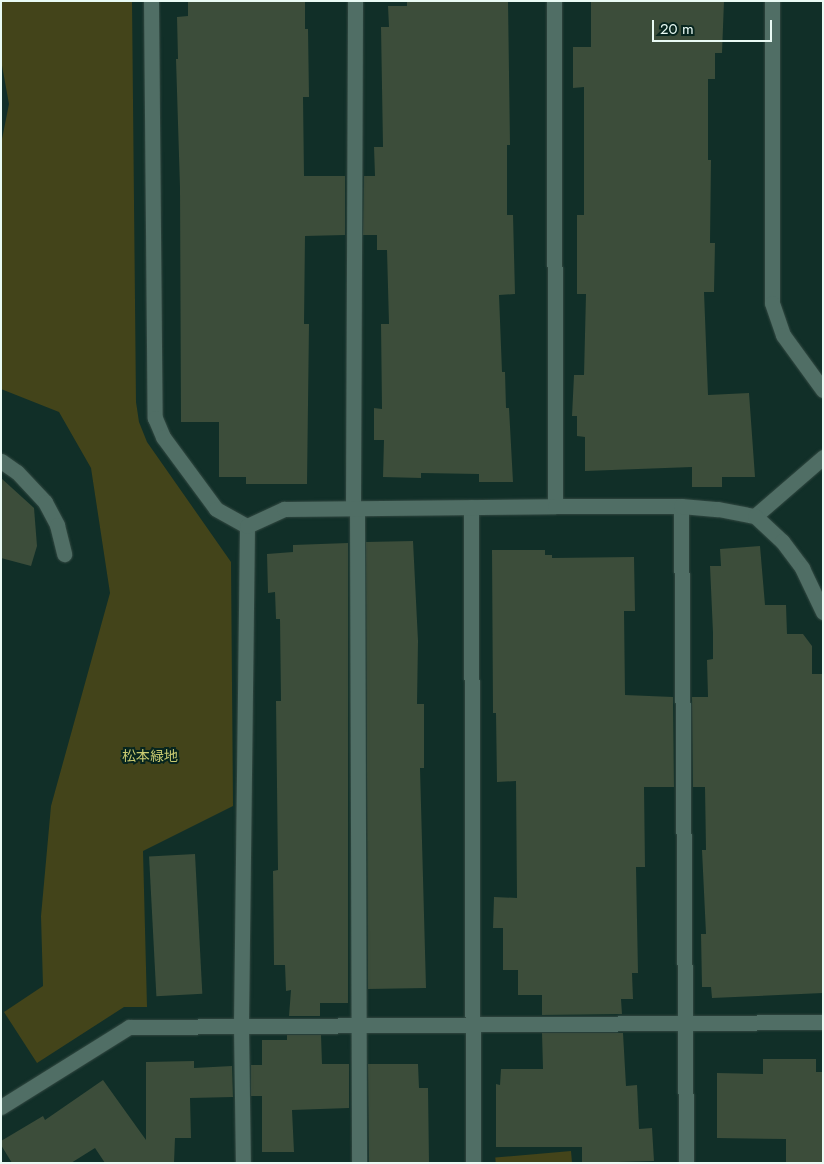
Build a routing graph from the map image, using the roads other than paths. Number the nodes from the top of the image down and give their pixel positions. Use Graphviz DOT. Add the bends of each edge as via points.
graph roads {
  1 [pos="151,1"];
  2 [pos="355,1"];
  3 [pos="554,1"];
  4 [pos="772,1"];
  5 [pos="823,390"];
  6 [pos="823,457"];
  7 [pos="1,461"];
  8 [pos="555,506"];
  9 [pos="681,506"];
  10 [pos="471,507"];
  11 [pos="355,509"];
  12 [pos="755,516"];
  13 [pos="248,526"];
  14 [pos="64,554"];
  15 [pos="823,612"];
  16 [pos="823,1022"];
  17 [pos="684,1023"];
  18 [pos="473,1024"];
  19 [pos="358,1025"];
  20 [pos="241,1026"];
  21 [pos="1,1107"];
  22 [pos="243,1163"];
  23 [pos="359,1163"];
  24 [pos="473,1163"];
  25 [pos="686,1163"];
  1 -- 13 [label="street" via="155,418 163,437 216,509"];
  2 -- 11 [label="street"];
  3 -- 8 [label="street"];
  4 -- 5 [label="street" via="772,303 783,335"];
  6 -- 12 [label="street"];
  7 -- 14 [label="street" via="17,472 45,502 57,525"];
  8 -- 9 [label="street"];
  8 -- 10 [label="street"];
  9 -- 12 [label="street"];
  9 -- 17 [label="street"];
  10 -- 11 [label="street"];
  10 -- 18 [label="street"];
  11 -- 13 [label="street" via="284,509"];
  11 -- 19 [label="street"];
  12 -- 15 [label="street" via="782,541 802,568"];
  13 -- 20 [label="street"];
  16 -- 17 [label="street"];
  17 -- 18 [label="street"];
  17 -- 25 [label="street"];
  18 -- 19 [label="street"];
  18 -- 24 [label="street"];
  19 -- 20 [label="street"];
  19 -- 23 [label="street"];
  20 -- 21 [label="street" via="129,1027"];
  20 -- 22 [label="street"];
}
